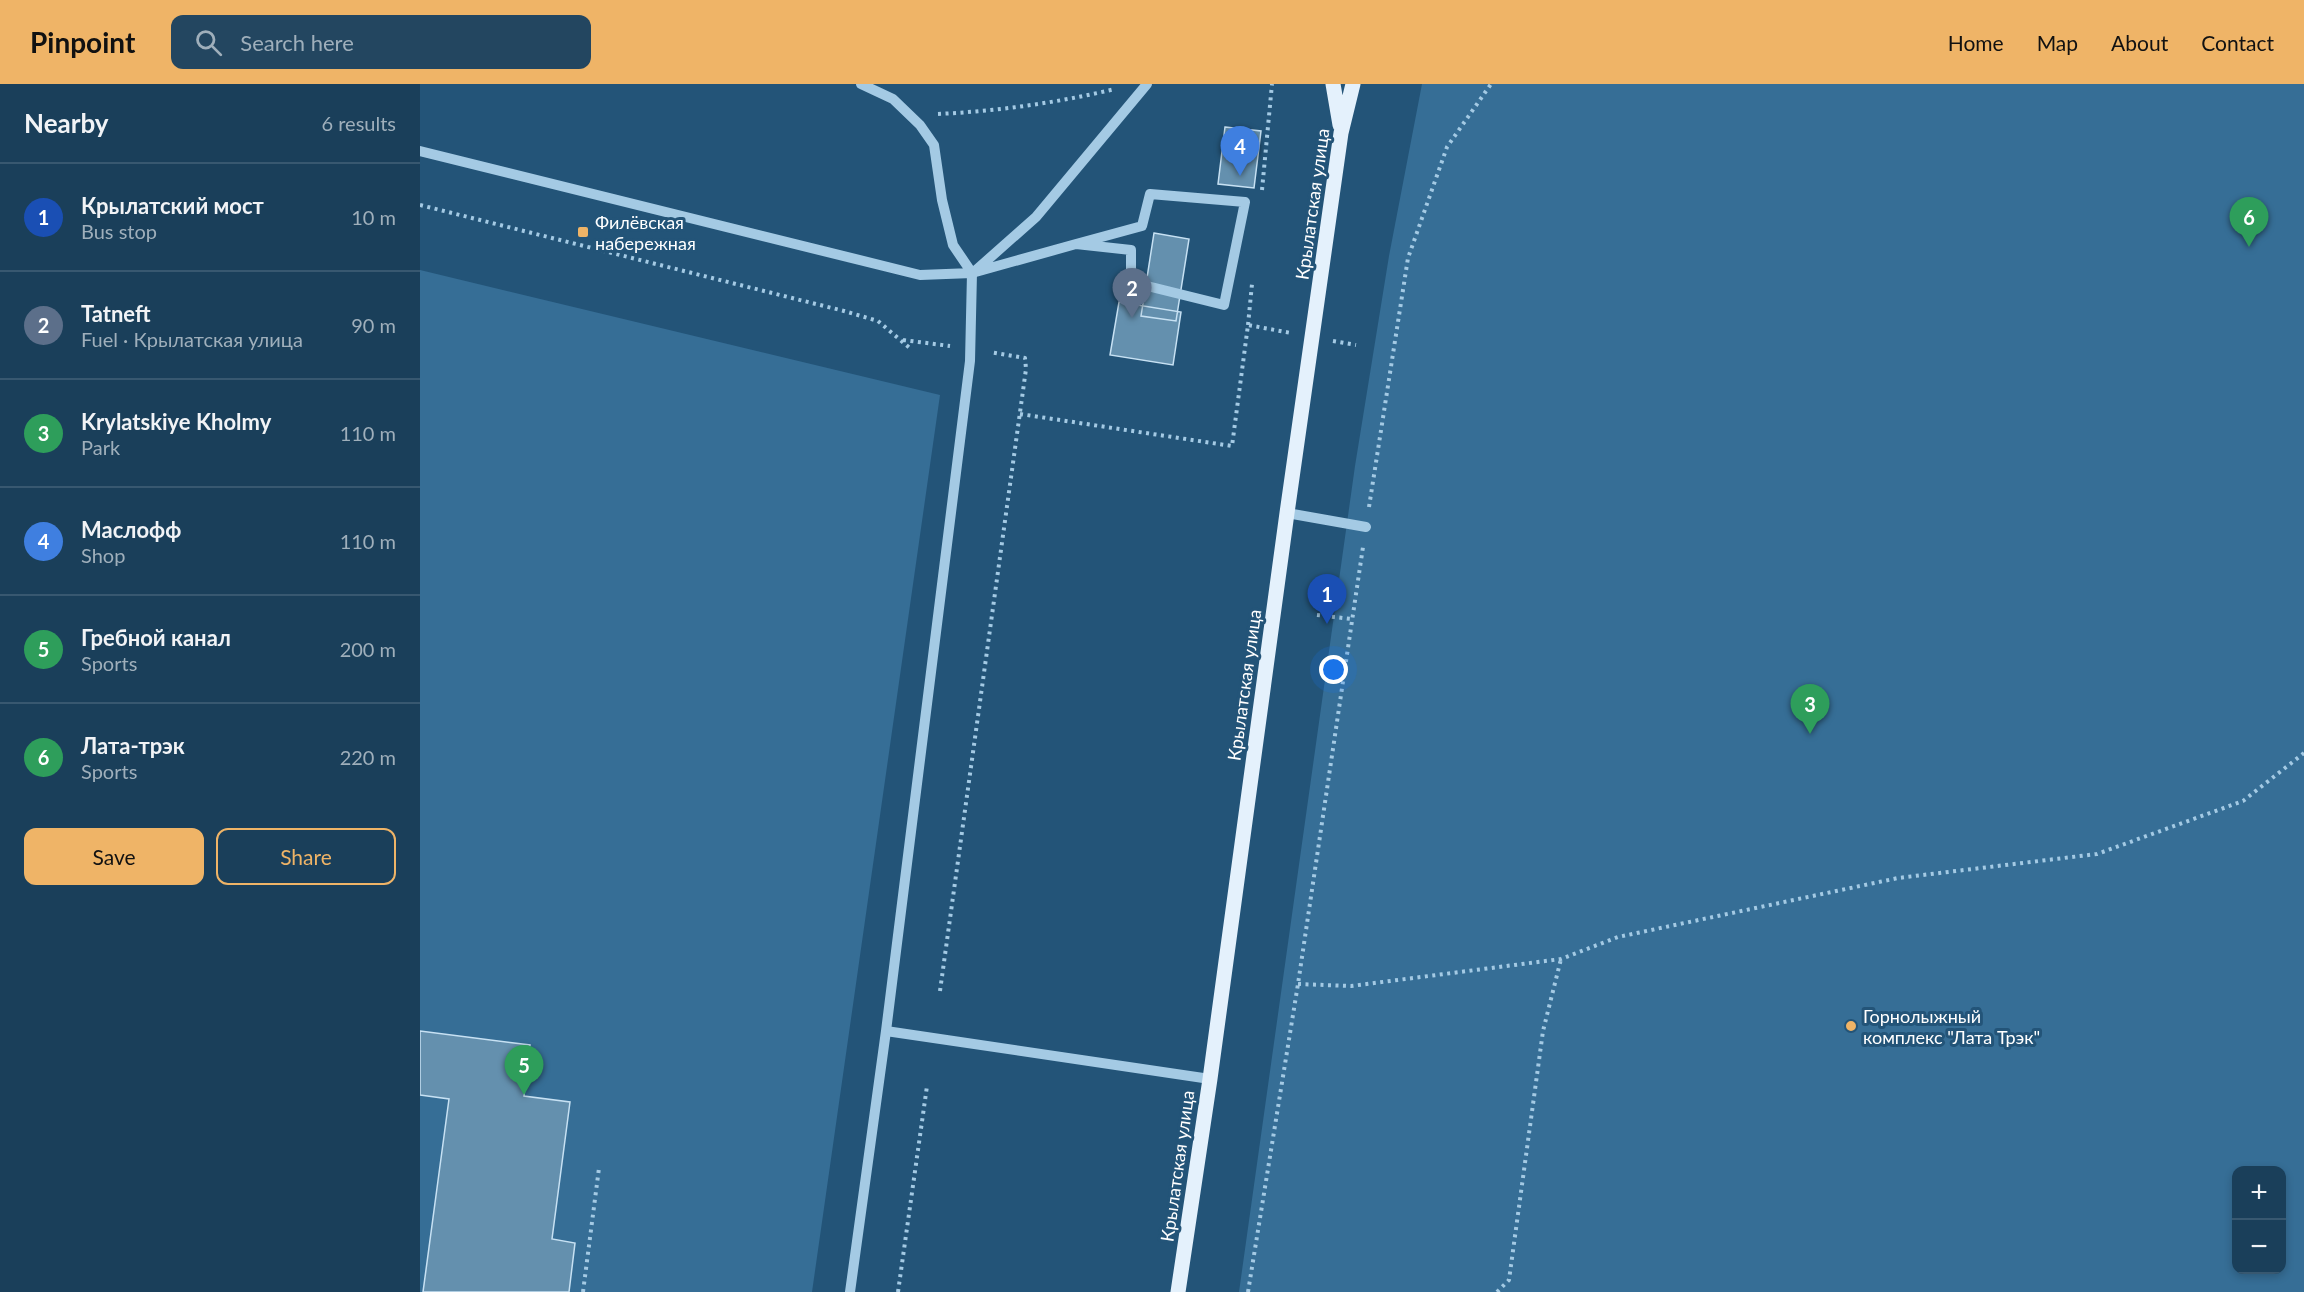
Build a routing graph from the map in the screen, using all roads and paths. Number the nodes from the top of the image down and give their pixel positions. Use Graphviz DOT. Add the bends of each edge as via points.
graph roads {
  1 [pos="861,84"];
  2 [pos="1148,84"];
  3 [pos="1333,84"];
  4 [pos="1353,84"];
  5 [pos="1491,84"];
  6 [pos="1118,88"];
  7 [pos="934,114"];
  8 [pos="1341,133"];
  9 [pos="420,151"];
  10 [pos="420,205"];
  11 [pos="1076,244"];
  12 [pos="972,273"];
  13 [pos="1284,332"];
  14 [pos="912,350"];
  15 [pos="1026,369"];
  16 [pos="1020,414"];
  17 [pos="1287,513"];
  18 [pos="1366,527"];
  19 [pos="1317,615"];
  20 [pos="1352,619"];
  21 [pos="2304,753"];
  22 [pos="1562,959"];
  23 [pos="1298,984"];
  24 [pos="940,992"];
  25 [pos="886,1031"];
  26 [pos="1210,1079"];
  27 [pos="927,1086"];
  28 [pos="599,1168"];
  29 [pos="583,1292"];
  30 [pos="850,1292"];
  31 [pos="898,1292"];
  32 [pos="1178,1292"];
  33 [pos="1248,1292"];
  34 [pos="1497,1292"];
  1 -- 12 [label="street" via="893,99 934,145 953,245"];
  2 -- 12 [label="street" via="1036,217"];
  3 -- 8 [label="main road"];
  4 -- 8 [label="main road, Крылатская улица"];
  5 -- 18 [label="path" via="1447,147 1408,258"];
  6 -- 7 [label="path" via="1062,101"];
  8 -- 17 [label="main road, Крылатская улица"];
  9 -- 12 [label="street" via="920,275"];
  10 -- 14 [label="path" via="853,313 879,321"];
  11 -- 11 [label="street" via="1131,250 1131,282 1224,305 1245,202 1150,194 1142,226"];
  11 -- 12 [label="street"];
  12 -- 25 [label="street" via="970,361"];
  13 -- 16 [label="path" via="1248,325 1233,446"];
  15 -- 16 [label="path"];
  16 -- 24 [label="path"];
  17 -- 18 [label="street"];
  17 -- 26 [label="main road, Крылатская улица"];
  18 -- 20 [label="path"];
  19 -- 20 [label="path"];
  20 -- 23 [label="path"];
  21 -- 22 [label="path" via="2243,801 2097,854 1898,878 1618,937"];
  22 -- 23 [label="path" via="1351,986"];
  22 -- 34 [label="path" via="1543,1031 1509,1280"];
  23 -- 33 [label="path"];
  25 -- 26 [label="street"];
  25 -- 30 [label="street"];
  26 -- 32 [label="main road, Крылатская улица"];
  27 -- 31 [label="path"];
  28 -- 29 [label="path"];
}
